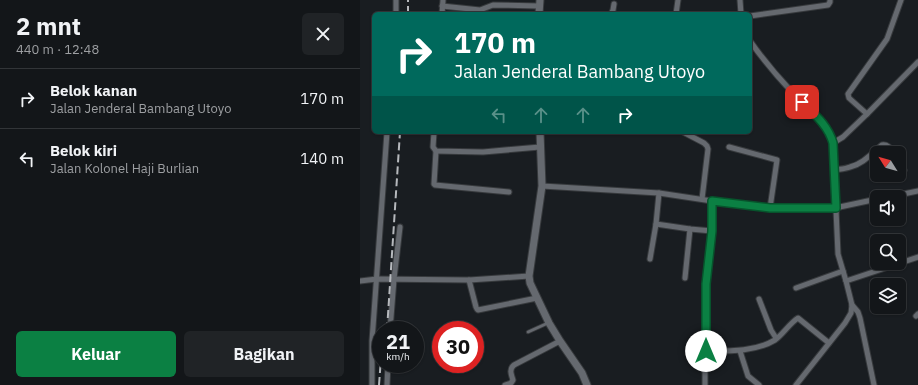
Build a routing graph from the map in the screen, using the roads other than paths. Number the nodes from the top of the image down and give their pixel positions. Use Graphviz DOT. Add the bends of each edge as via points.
graph roads {
  1 [pos="396,0"];
  2 [pos="678,0"];
  3 [pos="740,0"];
  4 [pos="830,0"];
  5 [pos="901,0"];
  6 [pos="442,3"];
  7 [pos="540,3"];
  8 [pos="614,4"];
  9 [pos="396,12"];
  10 [pos="612,12"];
  11 [pos="676,12"];
  12 [pos="741,12"];
  13 [pos="752,16"];
  14 [pos="752,44"];
  15 [pos="918,62"];
  16 [pos="867,114"];
  17 [pos="387,134"];
  18 [pos="434,134"];
  19 [pos="540,134"];
  20 [pos="687,134"];
  21 [pos="833,143"];
  22 [pos="540,147"];
  23 [pos="729,147"];
  24 [pos="436,151"];
  25 [pos="870,156"];
  26 [pos="834,170"];
  27 [pos="542,186"];
  28 [pos="918,191"];
  29 [pos="509,192"];
  30 [pos="659,193"];
  31 [pos="906,193"];
  32 [pos="702,199"];
  33 [pos="712,201"];
  34 [pos="870,201"];
  35 [pos="770,208"];
  36 [pos="836,208"];
  37 [pos="656,224"];
  38 [pos="400,227"];
  39 [pos="690,230"];
  40 [pos="712,231"];
  41 [pos="918,257"];
  42 [pos="650,259"];
  43 [pos="843,270"];
  44 [pos="529,276"];
  45 [pos="685,278"];
  46 [pos="377,279"];
  47 [pos="394,279"];
  48 [pos="469,280"];
  49 [pos="846,280"];
  50 [pos="360,281"];
  51 [pos="796,288"];
  52 [pos="537,298"];
  53 [pos="759,299"];
  54 [pos="852,304"];
  55 [pos="391,321"];
  56 [pos="549,323"];
  57 [pos="528,332"];
  58 [pos="776,338"];
  59 [pos="560,341"];
  60 [pos="829,343"];
  61 [pos="706,351"];
  62 [pos="740,351"];
  63 [pos="388,373"];
  64 [pos="372,385"];
  65 [pos="387,385"];
  66 [pos="505,385"];
  67 [pos="586,385"];
  68 [pos="705,385"];
  69 [pos="759,385"];
  70 [pos="796,385"];
  71 [pos="874,385"];
  1 -- 9 [label="street"];
  2 -- 11 [label="street"];
  3 -- 12 [label="street"];
  4 -- 13 [label="street" via="828,4"];
  5 -- 16 [label="street" via="887,39 848,94 849,98"];
  6 -- 7 [label="street" via="480,10 493,5"];
  8 -- 10 [label="street"];
  14 -- 21 [label="street" via="791,91 823,123"];
  15 -- 16 [label="street"];
  16 -- 21 [label="street"];
  17 -- 46 [label="street"];
  18 -- 24 [label="street" via="433,148"];
  19 -- 22 [label="main road"];
  20 -- 32 [label="street" via="704,143 708,149"];
  21 -- 26 [label="street"];
  22 -- 24 [label="street" via="483,152"];
  22 -- 27 [label="main road"];
  23 -- 35 [label="street" via="777,160"];
  24 -- 29 [label="street" via="435,185"];
  25 -- 26 [label="street" via="850,168"];
  26 -- 36 [label="street"];
  27 -- 30 [label="street"];
  27 -- 44 [label="main road"];
  28 -- 31 [label="street"];
  30 -- 32 [label="street"];
  30 -- 37 [label="street"];
  32 -- 33 [label="street"];
  33 -- 35 [label="street"];
  33 -- 40 [label="street"];
  34 -- 36 [label="street"];
  35 -- 36 [label="street"];
  36 -- 43 [label="street" via="838,254"];
  37 -- 39 [label="street"];
  37 -- 42 [label="street"];
  38 -- 47 [label="street"];
  39 -- 40 [label="street"];
  39 -- 45 [label="street"];
  40 -- 61 [label="street" via="706,284"];
  41 -- 49 [label="street"];
  43 -- 49 [label="street"];
  43 -- 51 [label="street"];
  44 -- 48 [label="street"];
  44 -- 52 [label="main road"];
  46 -- 47 [label="street"];
  46 -- 50 [label="street"];
  46 -- 64 [label="street" via="372,342"];
  47 -- 48 [label="street"];
  47 -- 55 [label="street"];
  48 -- 52 [label="street" via="478,310"];
  49 -- 54 [label="street"];
  52 -- 56 [label="main road"];
  53 -- 58 [label="street"];
  54 -- 60 [label="street" via="846,324"];
  54 -- 71 [label="street" via="860,318"];
  56 -- 57 [label="lane"];
  56 -- 59 [label="main road"];
  58 -- 60 [label="street" via="798,318"];
  58 -- 62 [label="street"];
  59 -- 66 [label="street" via="511,367 513,380"];
  59 -- 67 [label="main road" via="582,373"];
  60 -- 70 [label="street"];
  61 -- 62 [label="street"];
  61 -- 68 [label="street"];
  62 -- 69 [label="street" via="748,376"];
  63 -- 65 [label="street"];
}
